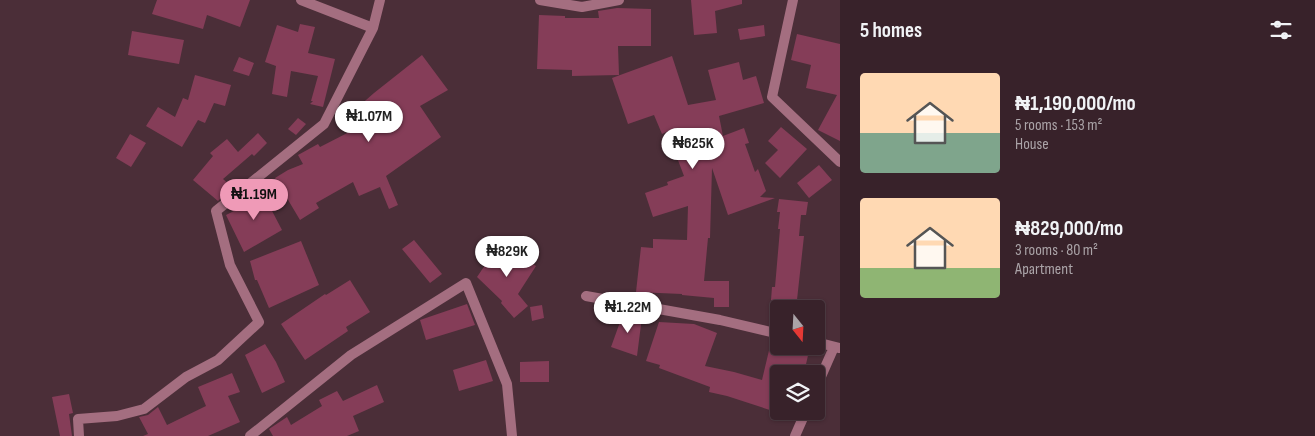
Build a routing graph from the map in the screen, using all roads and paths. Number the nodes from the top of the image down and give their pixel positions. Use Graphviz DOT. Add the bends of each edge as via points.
graph roads {
  1 [pos="302,0"];
  2 [pos="380,0"];
  3 [pos="540,0"];
  4 [pos="619,0"];
  5 [pos="792,0"];
  6 [pos="373,28"];
  7 [pos="840,162"];
  8 [pos="586,296"];
  9 [pos="770,332"];
  10 [pos="837,348"];
  11 [pos="825,371"];
  12 [pos="802,420"];
  13 [pos="79,436"];
  14 [pos="250,436"];
  15 [pos="512,436"];
  16 [pos="795,436"];
  1 -- 6 [label="street"];
  2 -- 6 [label="street"];
  3 -- 4 [label="street" via="582,7"];
  5 -- 7 [label="street" via="772,97"];
  6 -- 13 [label="street" via="324,124 216,211 230,265 259,322 218,360 186,377 144,409 117,416 78,419"];
  8 -- 9 [label="street"];
  10 -- 11 [label="street"];
  12 -- 16 [label="street"];
  14 -- 15 [label="street" via="351,355 466,283 507,384"];
}
